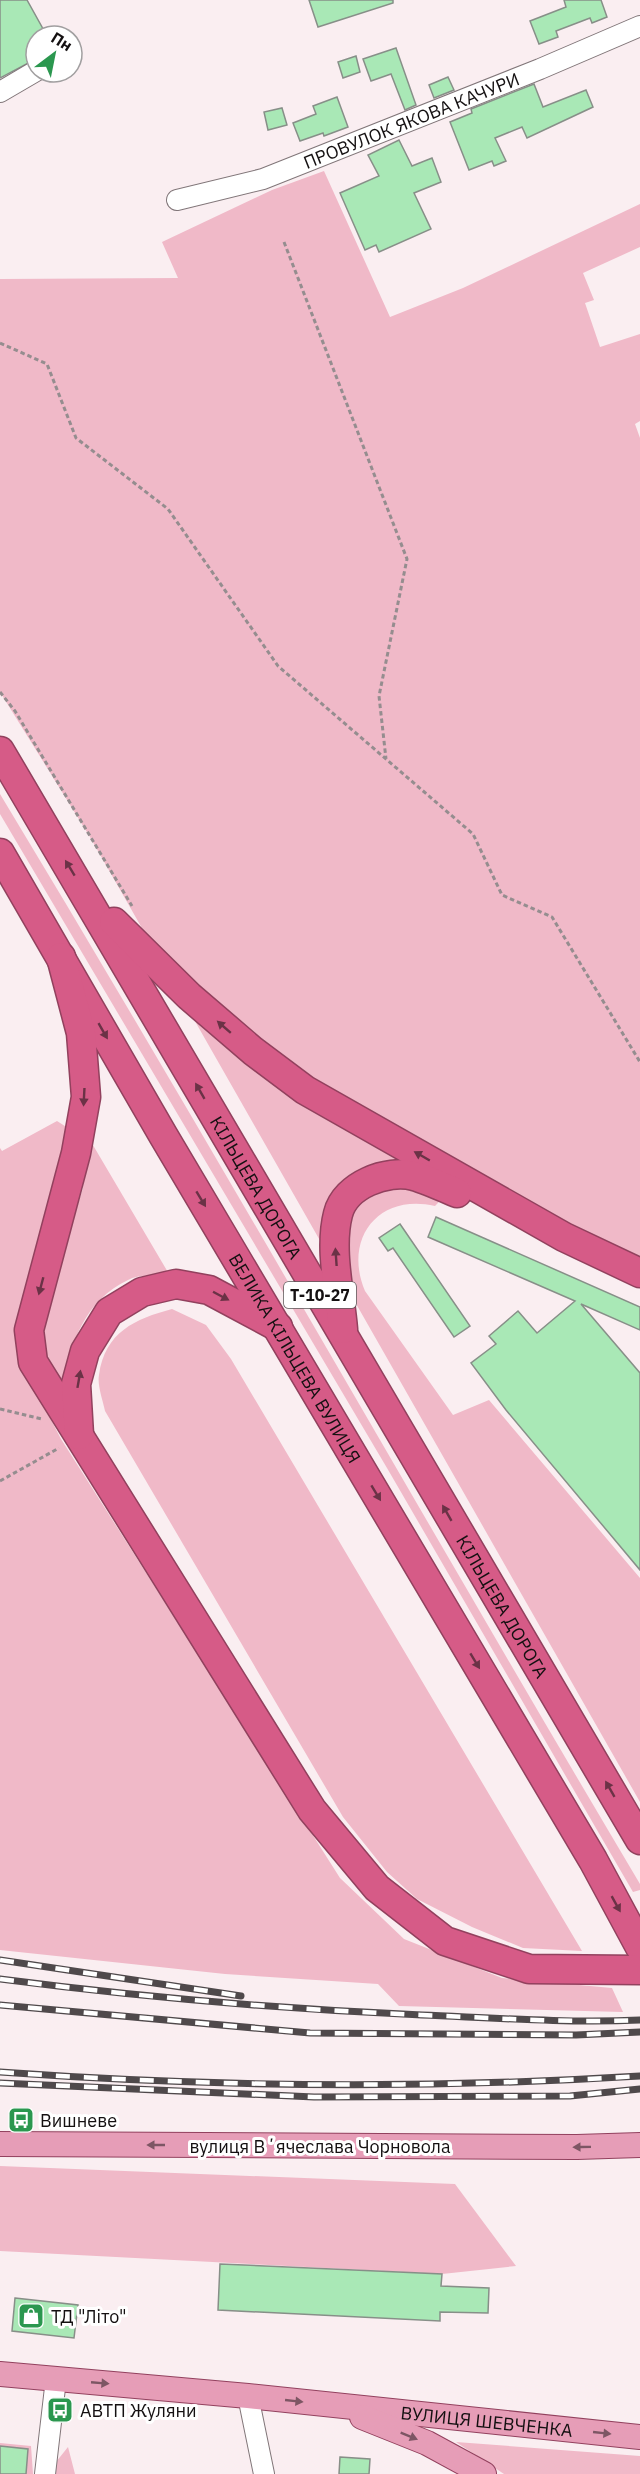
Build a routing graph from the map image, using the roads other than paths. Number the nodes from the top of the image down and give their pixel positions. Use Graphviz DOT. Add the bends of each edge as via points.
graph roads {
  1 [pos="640,26"];
  2 [pos="24,78"];
  3 [pos="0,92"];
  4 [pos="177,200"];
  5 [pos="0,751"];
  6 [pos="0,853"];
  7 [pos="87,896"];
  8 [pos="61,957"];
  9 [pos="564,1237"];
  10 [pos="640,1274"];
  11 [pos="278,1327"];
  12 [pos="344,1336"];
  13 [pos="76,1432"];
  14 [pos="640,1840"];
  15 [pos="640,1947"];
  16 [pos="640,1970"];
  17 [pos="0,2144"];
  18 [pos="640,2145"];
  19 [pos="0,2374"];
  20 [pos="56,2379"];
  21 [pos="248,2396"];
  22 [pos="335,2406"];
  23 [pos="640,2437"];
  24 [pos="45,2474"];
  25 [pos="264,2474"];
  26 [pos="484,2474"];
  1 -- 4 [label="street, ПРОВУЛОК ЯКОВА КАЧУРИ" via="262,179"];
  2 -- 3 [label="street"];
  7 -- 5 [label="highway, КІЛЬЦЕВА ДОРОГА / Т-10-27, one-way"];
  6 -- 8 [label="highway, ВЕЛИКА КІЛЬЦЕВА ВУЛИЦЯ / Т-10-27"];
  9 -- 7 [label="highway, one-way" via="281,1074 189,996"];
  12 -- 7 [label="highway, КІЛЬЦЕВА ДОРОГА / Т-10-27, one-way"];
  8 -- 11 [label="highway, ВЕЛИКА КІЛЬЦЕВА ВУЛИЦЯ / Т-10-27, one-way"];
  8 -- 13 [label="highway, one-way" via="81,1033 86,1096 76,1153 29,1330 33,1362"];
  9 -- 10 [label="highway"];
  12 -- 9 [label="highway, one-way" via="335,1237 338,1212 351,1193 370,1181 412,1175"];
  13 -- 11 [label="highway, one-way" via="76,1384 85,1350 110,1311 142,1292 176,1284 209,1290"];
  11 -- 15 [label="highway, ВЕЛИКА КІЛЬЦЕВА ВУЛИЦЯ / Т-10-27, one-way" via="593,1860"];
  14 -- 12 [label="highway, КІЛЬЦЕВА ДОРОГА / Т-10-27, one-way"];
  13 -- 16 [label="highway" via="312,1810 377,1888 445,1941 529,1969"];
  18 -- 17 [label="main road, вулиця Вʼячеслава Чорновола, one-way"];
  19 -- 20 [label="main road"];
  20 -- 21 [label="main road, one-way"];
  20 -- 24 [label="street"];
  21 -- 22 [label="main road, one-way"];
  21 -- 25 [label="street"];
  22 -- 23 [label="main road, ВУЛИЦЯ ШЕВЧЕНКА, one-way"];
  22 -- 26 [label="main road, one-way" via="427,2443"];
}
